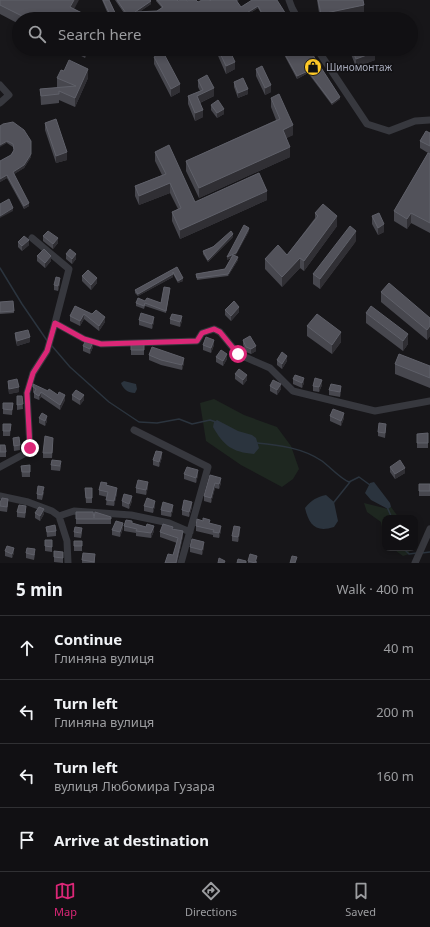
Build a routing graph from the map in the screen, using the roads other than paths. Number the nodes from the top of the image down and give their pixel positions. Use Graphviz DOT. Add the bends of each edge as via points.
graph roads {
  1 [pos="290,0"];
  2 [pos="294,12"];
  3 [pos="322,56"];
  4 [pos="0,85"];
  5 [pos="0,103"];
  6 [pos="430,120"];
  7 [pos="32,238"];
  8 [pos="55,323"];
  9 [pos="430,401"];
  10 [pos="134,430"];
  11 [pos="0,467"];
  12 [pos="0,496"];
  13 [pos="59,516"];
  14 [pos="430,529"];
  15 [pos="190,532"];
  16 [pos="416,560"];
  17 [pos="68,563"];
  18 [pos="181,563"];
  1 -- 2 [label="street"];
  3 -- 6 [label="street" via="367,124 389,131 415,121"];
  4 -- 5 [label="street" via="9,94"];
  7 -- 8 [label="street" via="69,269"];
  8 -- 9 [label="street" via="84,339 101,344 197,341 202,333 214,329 220,332 238,354 270,368 293,391 375,411"];
  8 -- 11 [label="street" via="51,339 33,373 27,393 30,448"];
  10 -- 15 [label="street" via="208,467"];
  12 -- 13 [label="street" via="28,502"];
  13 -- 15 [label="street" via="74,511 131,515 169,523"];
  13 -- 17 [label="street" via="67,541"];
  14 -- 16 [label="street"];
  15 -- 18 [label="street"];
}
